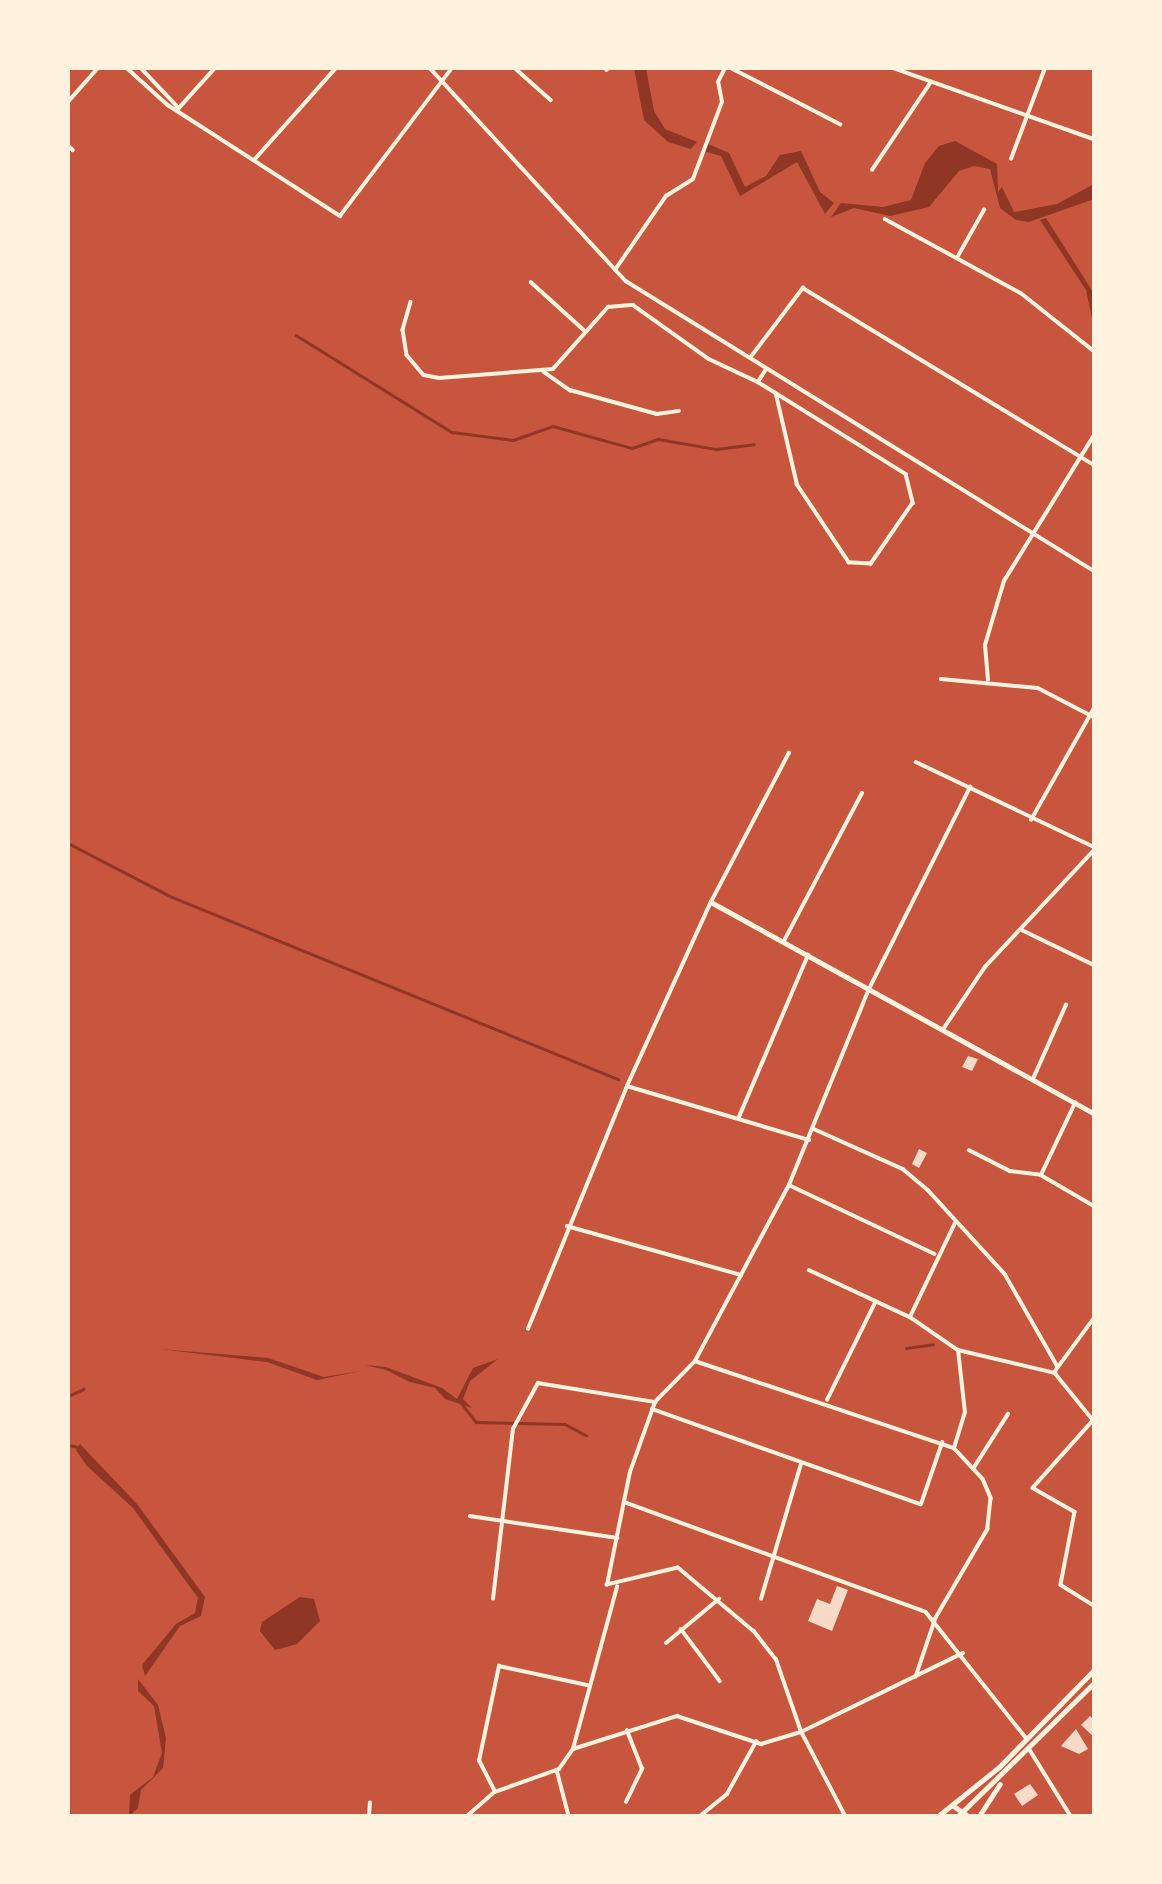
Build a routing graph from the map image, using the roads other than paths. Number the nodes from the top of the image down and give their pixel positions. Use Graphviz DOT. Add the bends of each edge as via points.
graph roads {
  1 [pos="97,68"];
  2 [pos="127,68"];
  3 [pos="141,68"];
  4 [pos="215,68"];
  5 [pos="336,68"];
  6 [pos="430,68"];
  7 [pos="452,68"];
  8 [pos="515,68"];
  9 [pos="725,68"];
  10 [pos="731,68"];
  11 [pos="893,68"];
  12 [pos="1045,68"];
  13 [pos="442,79"];
  14 [pos="931,82"];
  15 [pos="551,100"];
  16 [pos="68,102"];
  17 [pos="179,108"];
  18 [pos="1028,116"];
  19 [pos="840,124"];
  20 [pos="1094,139"];
  21 [pos="68,145"];
  22 [pos="74,150"];
  23 [pos="255,159"];
  24 [pos="1011,159"];
  25 [pos="872,170"];
  26 [pos="984,210"];
  27 [pos="885,219"];
  28 [pos="958,257"];
  29 [pos="615,270"];
  30 [pos="531,282"];
  31 [pos="411,302"];
  32 [pos="585,331"];
  33 [pos="1094,351"];
  34 [pos="750,358"];
  35 [pos="766,368"];
  36 [pos="544,372"];
  37 [pos="758,382"];
  38 [pos="776,395"];
  39 [pos="679,411"];
  40 [pos="1094,435"];
  41 [pos="1080,457"];
  42 [pos="1094,465"];
  43 [pos="1031,532"];
  44 [pos="1094,571"];
  45 [pos="941,679"];
  46 [pos="988,680"];
  47 [pos="1094,708"];
  48 [pos="1092,715"];
  49 [pos="789,753"];
  50 [pos="916,762"];
  51 [pos="970,787"];
  52 [pos="862,793"];
  53 [pos="1031,820"];
  54 [pos="1094,848"];
  55 [pos="711,902"];
  56 [pos="1021,930"];
  57 [pos="784,941"];
  58 [pos="808,956"];
  59 [pos="1094,965"];
  60 [pos="869,989"];
  61 [pos="1066,1005"];
  62 [pos="944,1028"];
  63 [pos="1033,1079"];
  64 [pos="627,1086"];
  65 [pos="1075,1103"];
  66 [pos="1094,1113"];
  67 [pos="739,1117"];
  68 [pos="814,1129"];
  69 [pos="809,1140"];
  70 [pos="968,1150"];
  71 [pos="1041,1175"];
  72 [pos="789,1185"];
  73 [pos="1094,1206"];
  74 [pos="955,1223"];
  75 [pos="567,1226"];
  76 [pos="935,1254"];
  77 [pos="809,1270"];
  78 [pos="741,1275"];
  79 [pos="875,1303"];
  80 [pos="910,1317"];
  81 [pos="1094,1318"];
  82 [pos="528,1329"];
  83 [pos="958,1350"];
  84 [pos="695,1361"];
  85 [pos="1058,1367"];
  86 [pos="1055,1373"];
  87 [pos="827,1400"];
  88 [pos="655,1402"];
  89 [pos="652,1409"];
  90 [pos="1008,1414"];
  91 [pos="1094,1421"];
  92 [pos="942,1443"];
  93 [pos="954,1447"];
  94 [pos="801,1464"];
  95 [pos="973,1469"];
  96 [pos="624,1502"];
  97 [pos="470,1516"];
  98 [pos="503,1521"];
  99 [pos="617,1538"];
  100 [pos="773,1554"];
  101 [pos="617,1587"];
  102 [pos="493,1599"];
  103 [pos="719,1599"];
  104 [pos="761,1599"];
  105 [pos="1094,1606"];
  106 [pos="936,1618"];
  107 [pos="681,1629"];
  108 [pos="666,1643"];
  109 [pos="963,1654"];
  110 [pos="1094,1670"];
  111 [pos="916,1677"];
  112 [pos="720,1681"];
  113 [pos="1094,1683"];
  114 [pos="588,1685"];
  115 [pos="627,1731"];
  116 [pos="801,1732"];
  117 [pos="1027,1739"];
  118 [pos="756,1742"];
  119 [pos="573,1749"];
  120 [pos="1030,1750"];
  121 [pos="556,1770"];
  122 [pos="1008,1772"];
  123 [pos="971,1787"];
  124 [pos="495,1792"];
  125 [pos="370,1802"];
  126 [pos="626,1802"];
  127 [pos="952,1804"];
  128 [pos="966,1814"];
  129 [pos="369,1816"];
  130 [pos="467,1816"];
  131 [pos="569,1816"];
  132 [pos="700,1816"];
  133 [pos="845,1816"];
  134 [pos="938,1816"];
  135 [pos="958,1816"];
  136 [pos="979,1816"];
  137 [pos="1071,1816"];
  1 -- 16 [label="street"];
  2 -- 17 [label="street"];
  3 -- 17 [label="street"];
  4 -- 17 [label="street"];
  5 -- 23 [label="street"];
  6 -- 13 [label="street"];
  7 -- 13 [label="street"];
  8 -- 15 [label="street"];
  9 -- 29 [label="street" via="718,82 722,102 699,152 693,179 666,196"];
  10 -- 19 [label="street"];
  11 -- 14 [label="street"];
  12 -- 18 [label="street"];
  13 -- 23 [label="street" via="340,216"];
  13 -- 29 [label="street"];
  14 -- 18 [label="street"];
  14 -- 25 [label="street"];
  17 -- 23 [label="street"];
  18 -- 20 [label="street"];
  18 -- 24 [label="street"];
  21 -- 22 [label="street"];
  26 -- 28 [label="street"];
  27 -- 28 [label="street"];
  28 -- 33 [label="street" via="1021,293"];
  29 -- 34 [label="street"];
  30 -- 32 [label="street"];
  31 -- 36 [label="street" via="404,341 424,375"];
  32 -- 36 [label="street" via="563,361"];
  32 -- 37 [label="street" via="608,307 633,305 709,359"];
  34 -- 35 [label="street"];
  34 -- 41 [label="street" via="803,288"];
  35 -- 37 [label="street"];
  35 -- 43 [label="street"];
  36 -- 39 [label="street" via="570,390 656,414"];
  37 -- 38 [label="street"];
  38 -- 38 [label="street" via="797,485 849,563 871,564 913,503 912,481"];
  40 -- 41 [label="street"];
  41 -- 42 [label="street"];
  41 -- 43 [label="street"];
  43 -- 44 [label="street"];
  43 -- 46 [label="street" via="995,609 985,645"];
  45 -- 46 [label="street"];
  46 -- 48 [label="street" via="1038,688"];
  47 -- 48 [label="street"];
  48 -- 53 [label="street"];
  49 -- 55 [label="street"];
  50 -- 51 [label="street"];
  51 -- 53 [label="street"];
  51 -- 60 [label="street"];
  52 -- 57 [label="street"];
  53 -- 54 [label="street"];
  54 -- 56 [label="street"];
  55 -- 57 [label="street"];
  55 -- 64 [label="street"];
  56 -- 59 [label="street"];
  56 -- 62 [label="street" via="968,988"];
  57 -- 58 [label="street"];
  58 -- 60 [label="street"];
  58 -- 67 [label="street"];
  60 -- 62 [label="street"];
  60 -- 68 [label="street"];
  61 -- 63 [label="street"];
  62 -- 63 [label="street"];
  63 -- 65 [label="street"];
  64 -- 67 [label="street"];
  64 -- 75 [label="street"];
  65 -- 66 [label="street"];
  65 -- 71 [label="street"];
  67 -- 69 [label="street"];
  68 -- 69 [label="street"];
  68 -- 74 [label="street" via="909,1173"];
  69 -- 72 [label="street"];
  70 -- 71 [label="street" via="1010,1171"];
  71 -- 73 [label="street"];
  72 -- 76 [label="street"];
  72 -- 78 [label="street"];
  74 -- 76 [label="street"];
  74 -- 85 [label="street" via="1005,1274"];
  75 -- 78 [label="street"];
  75 -- 82 [label="street"];
  76 -- 80 [label="street"];
  77 -- 79 [label="street"];
  78 -- 84 [label="street"];
  79 -- 80 [label="street"];
  79 -- 87 [label="street"];
  80 -- 83 [label="street"];
  81 -- 85 [label="street"];
  83 -- 86 [label="street"];
  83 -- 93 [label="street" via="965,1413"];
  84 -- 87 [label="street"];
  84 -- 88 [label="street"];
  85 -- 86 [label="street"];
  86 -- 91 [label="street"];
  87 -- 92 [label="street"];
  88 -- 89 [label="street"];
  88 -- 98 [label="street" via="538,1383 513,1429"];
  89 -- 94 [label="street"];
  89 -- 96 [label="street"];
  90 -- 95 [label="street"];
  91 -- 105 [label="street" via="1033,1488 1075,1512 1061,1585"];
  92 -- 93 [label="street"];
  92 -- 94 [label="street" via="921,1504"];
  93 -- 95 [label="street"];
  94 -- 100 [label="street"];
  95 -- 106 [label="street" via="989,1489 988,1529"];
  96 -- 99 [label="street"];
  96 -- 100 [label="street"];
  97 -- 98 [label="street"];
  98 -- 99 [label="street"];
  98 -- 102 [label="street"];
  99 -- 101 [label="street" via="607,1586"];
  100 -- 104 [label="street"];
  100 -- 106 [label="street"];
  101 -- 103 [label="street" via="678,1568"];
  101 -- 114 [label="street" via="613,1620"];
  103 -- 107 [label="street"];
  103 -- 116 [label="street" via="776,1660"];
  106 -- 109 [label="street"];
  106 -- 111 [label="street"];
  107 -- 108 [label="street"];
  107 -- 112 [label="street"];
  109 -- 111 [label="street"];
  109 -- 117 [label="street"];
  110 -- 117 [label="highway"];
  111 -- 116 [label="street"];
  113 -- 120 [label="highway"];
  114 -- 119 [label="street"];
  114 -- 124 [label="street" via="499,1666 479,1761"];
  115 -- 118 [label="street" via="677,1716"];
  115 -- 119 [label="street"];
  115 -- 126 [label="street" via="642,1769"];
  116 -- 118 [label="street"];
  116 -- 133 [label="street"];
  117 -- 123 [label="highway"];
  118 -- 132 [label="street" via="727,1794"];
  119 -- 121 [label="street"];
  120 -- 122 [label="highway"];
  120 -- 137 [label="street"];
  121 -- 124 [label="street"];
  121 -- 131 [label="street"];
  122 -- 128 [label="highway"];
  122 -- 136 [label="highway"];
  123 -- 127 [label="highway"];
  123 -- 128 [label="street"];
  124 -- 130 [label="street"];
  125 -- 129 [label="street"];
  127 -- 128 [label="highway"];
  127 -- 134 [label="highway"];
  128 -- 135 [label="highway"];
}
